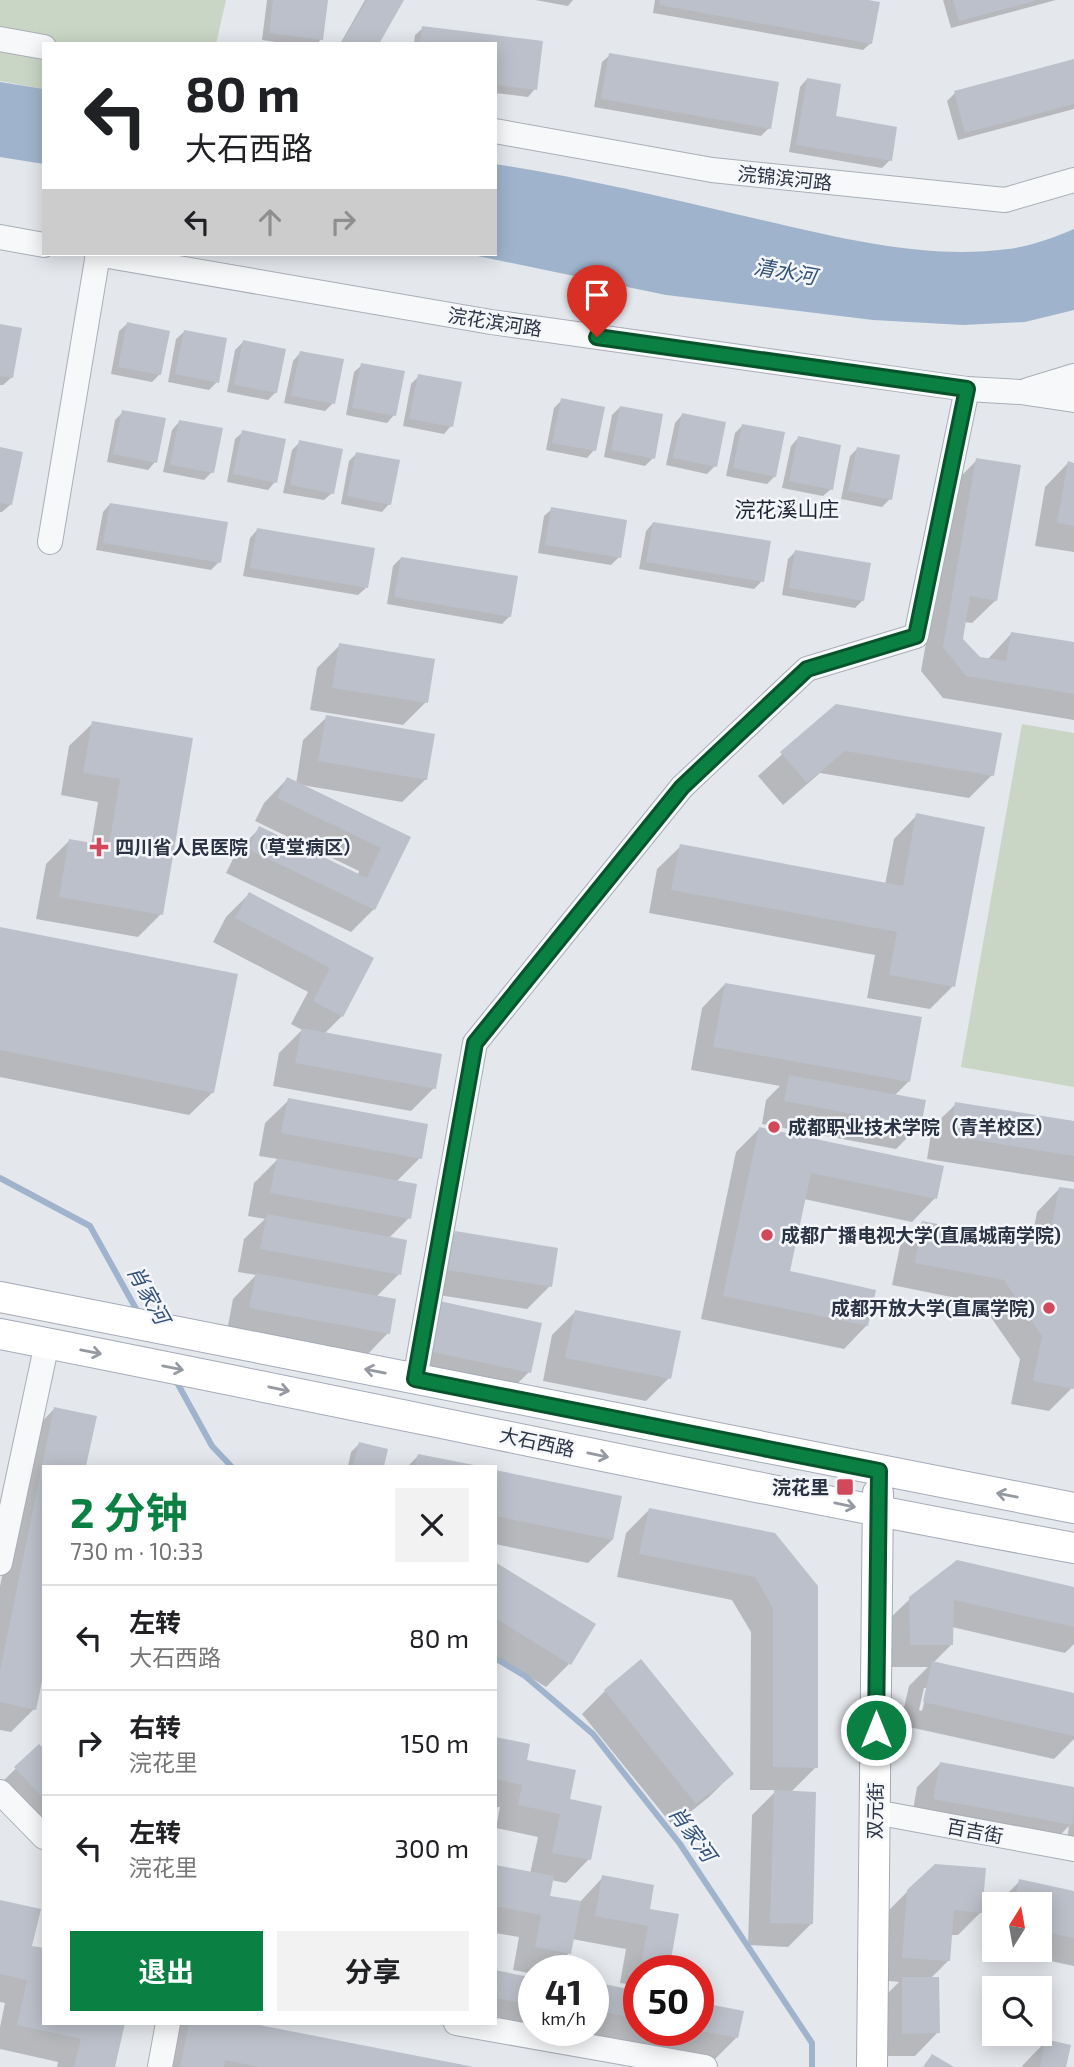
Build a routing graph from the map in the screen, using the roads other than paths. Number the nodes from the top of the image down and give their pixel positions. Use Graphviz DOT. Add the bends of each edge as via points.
graph roads {
  1 [pos="0,39"];
  2 [pos="42,47"];
  3 [pos="497,131"];
  4 [pos="1074,180"];
  5 [pos="0,237"];
  6 [pos="42,245"];
  7 [pos="98,256"];
  8 [pos="110,256"];
  9 [pos="1074,376"];
  10 [pos="967,389"];
  11 [pos="1020,392"];
  12 [pos="1074,400"];
  13 [pos="50,542"];
  14 [pos="0,1297"];
  15 [pos="0,1334"];
  16 [pos="47,1343"];
  17 [pos="415,1379"];
  18 [pos="879,1471"];
  19 [pos="1074,1508"];
  20 [pos="877,1512"];
  21 [pos="1074,1548"];
  22 [pos="0,1563"];
  23 [pos="0,1793"];
  24 [pos="876,1812"];
  25 [pos="42,1835"];
  26 [pos="1074,1849"];
  27 [pos="168,2025"];
  28 [pos="467,2025"];
  29 [pos="160,2067"];
  30 [pos="705,2067"];
  31 [pos="872,2067"];
  1 -- 2 [label="street"];
  3 -- 4 [label="street, 浣锦滨河路" via="712,170 1004,200"];
  5 -- 6 [label="street"];
  7 -- 13 [label="street"];
  8 -- 10 [label="street, 浣花滨河路" via="491,322"];
  9 -- 11 [label="street, 浣花滨河路"];
  10 -- 11 [label="street, 浣花滨河路"];
  10 -- 17 [label="street" via="916,636 807,669 682,787 475,1043"];
  11 -- 12 [label="street, 浣花滨河路"];
  17 -- 14 [label="main road, 大石西路, one-way"];
  15 -- 16 [label="main road, 大石西路"];
  16 -- 20 [label="main road, 大石西路, one-way"];
  16 -- 22 [label="street"];
  17 -- 18 [label="main road, 大石西路"];
  19 -- 18 [label="main road, 大石西路, one-way"];
  18 -- 20 [label="main road, 双元街"];
  20 -- 21 [label="main road, 大石西路"];
  20 -- 24 [label="main road, 双元街"];
  23 -- 25 [label="street"];
  24 -- 26 [label="street, 百吉街"];
  24 -- 31 [label="main road, 双元街"];
  27 -- 29 [label="street"];
  28 -- 30 [label="street"];
}
